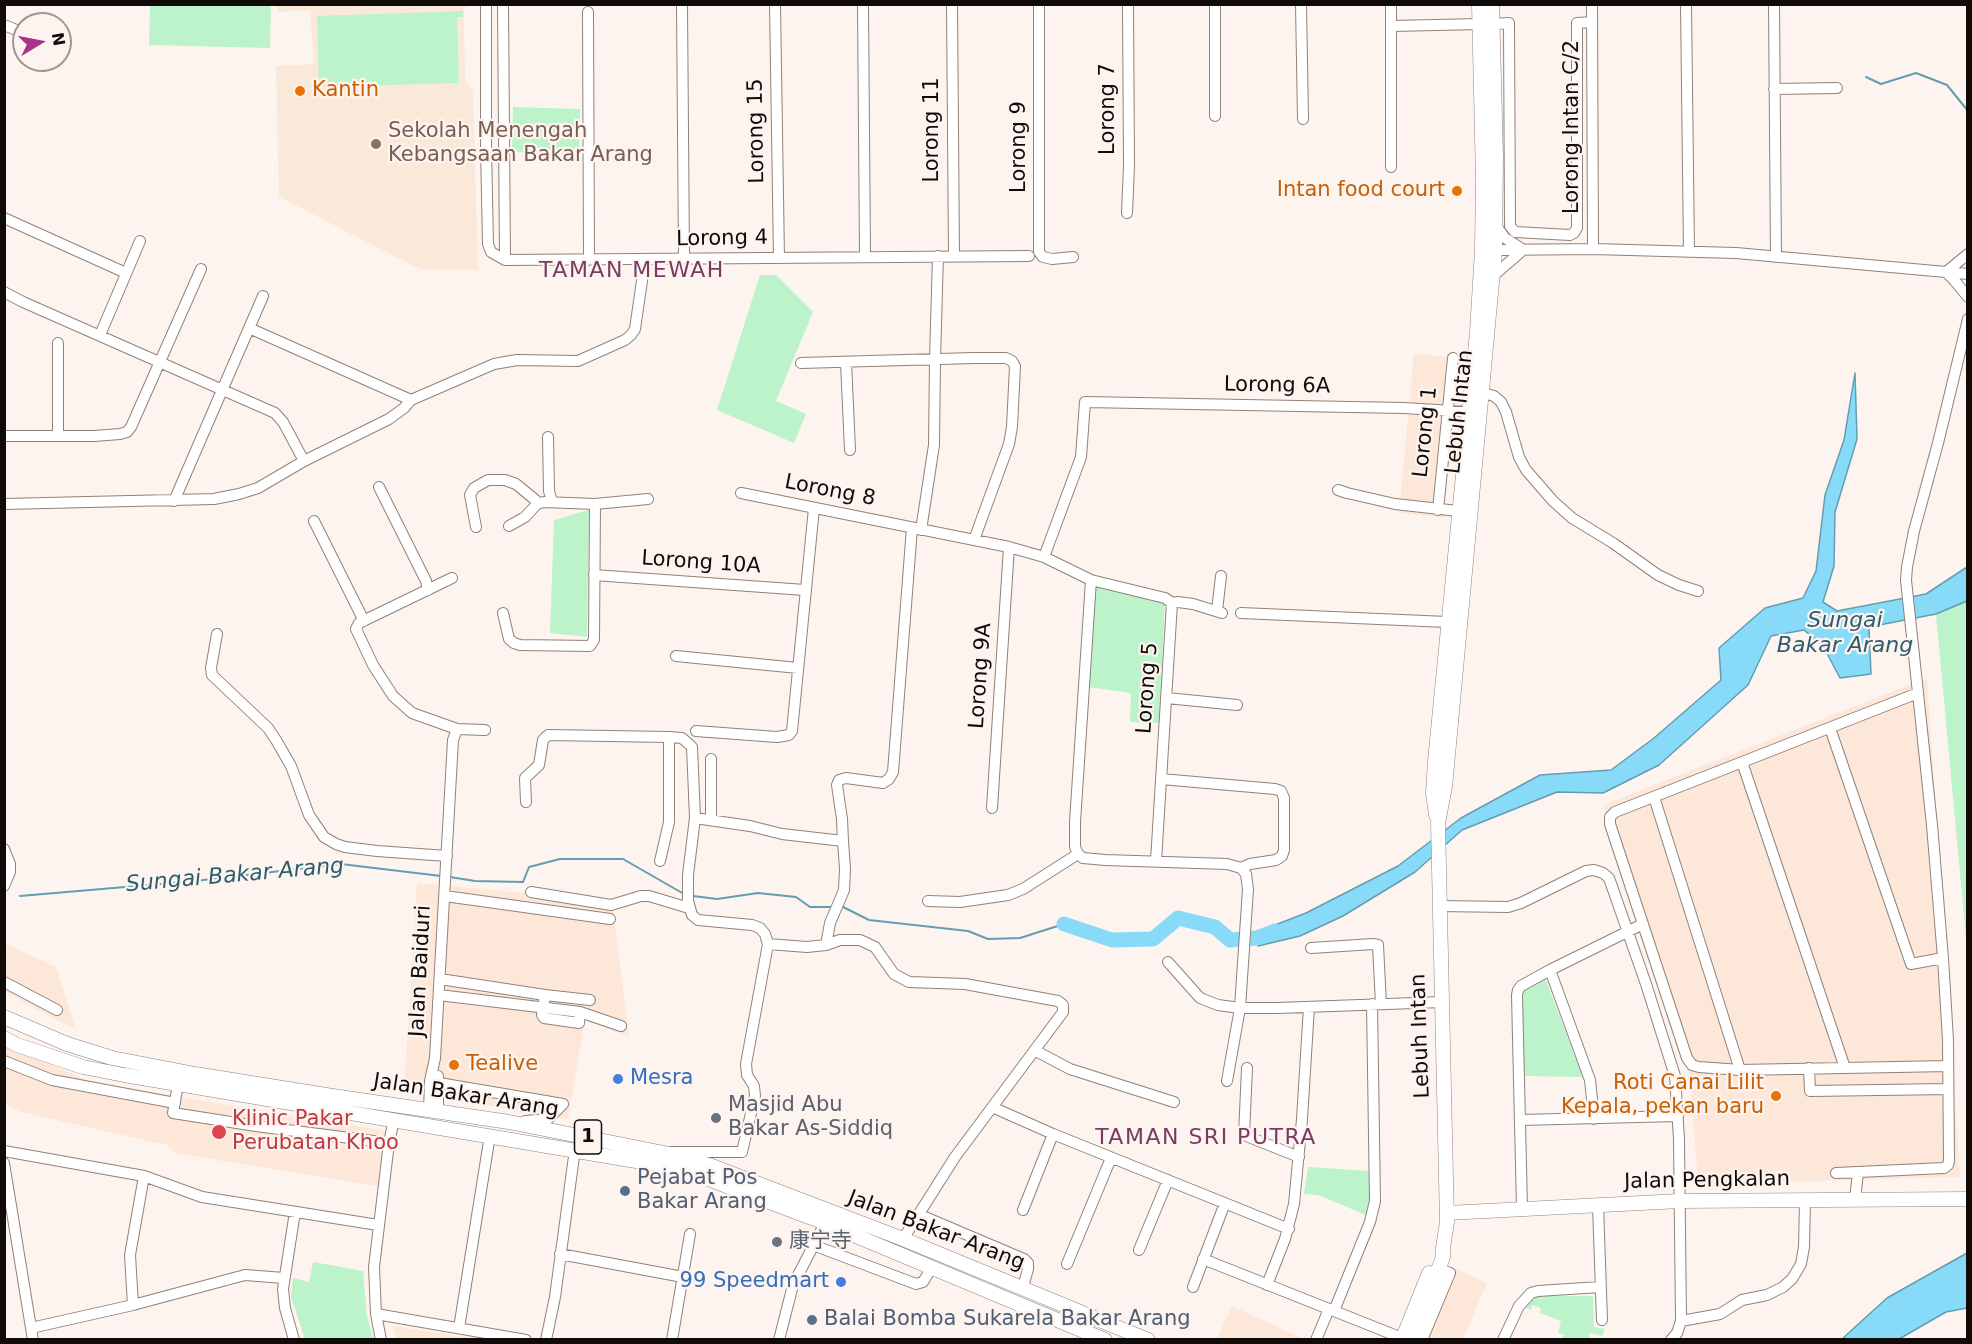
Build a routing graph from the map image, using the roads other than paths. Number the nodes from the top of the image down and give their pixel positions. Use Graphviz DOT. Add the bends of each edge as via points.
graph roads {
  1 [pos="486,4"];
  2 [pos="503,4"];
  3 [pos="682,4"];
  4 [pos="775,4"];
  5 [pos="863,4"];
  6 [pos="952,4"];
  7 [pos="1039,4"];
  8 [pos="1128,4"];
  9 [pos="1215,4"];
  10 [pos="1301,4"];
  11 [pos="1391,4"];
  12 [pos="1479,4"];
  13 [pos="1492,4"];
  14 [pos="1592,4"];
  15 [pos="1686,4"];
  16 [pos="1774,4"];
  17 [pos="588,12"];
  18 [pos="1592,22"];
  19 [pos="1486,24"];
  20 [pos="1391,26"];
  21 [pos="1837,87"];
  22 [pos="1774,89"];
  23 [pos="1215,116"];
  24 [pos="1303,119"];
  25 [pos="1496,157"];
  26 [pos="1511,157"];
  27 [pos="1578,157"];
  28 [pos="1593,157"];
  29 [pos="1391,167"];
  30 [pos="1483,179"];
  31 [pos="1127,213"];
  32 [pos="4,218"];
  33 [pos="1496,226"];
  34 [pos="140,241"];
  35 [pos="1593,249"];
  36 [pos="1489,250"];
  37 [pos="1523,250"];
  38 [pos="1689,252"];
  39 [pos="1968,254"];
  40 [pos="938,256"];
  41 [pos="954,256"];
  42 [pos="1029,256"];
  43 [pos="1776,256"];
  44 [pos="865,257"];
  45 [pos="1073,257"];
  46 [pos="778,258"];
  47 [pos="684,259"];
  48 [pos="505,260"];
  49 [pos="589,260"];
  50 [pos="645,260"];
  51 [pos="201,269"];
  52 [pos="1946,272"];
  53 [pos="126,273"];
  54 [pos="1968,274"];
  55 [pos="1494,276"];
  56 [pos="4,292"];
  57 [pos="263,296"];
  58 [pos="1968,297"];
  59 [pos="1968,319"];
  60 [pos="249,328"];
  61 [pos="100,335"];
  62 [pos="58,343"];
  63 [pos="1453,358"];
  64 [pos="935,359"];
  65 [pos="160,362"];
  66 [pos="846,362"];
  67 [pos="801,363"];
  68 [pos="222,390"];
  69 [pos="1483,393"];
  70 [pos="411,400"];
  71 [pos="1448,409"];
  72 [pos="1468,412"];
  73 [pos="58,435"];
  74 [pos="4,436"];
  75 [pos="548,436"];
  76 [pos="850,450"];
  77 [pos="304,461"];
  78 [pos="379,487"];
  79 [pos="1338,490"];
  80 [pos="741,494"];
  81 [pos="648,499"];
  82 [pos="174,501"];
  83 [pos="552,502"];
  84 [pos="539,503"];
  85 [pos="4,504"];
  86 [pos="595,504"];
  87 [pos="814,508"];
  88 [pos="1438,510"];
  89 [pos="1458,511"];
  90 [pos="314,521"];
  91 [pos="509,526"];
  92 [pos="476,527"];
  93 [pos="917,529"];
  94 [pos="974,540"];
  95 [pos="1009,547"];
  96 [pos="1044,557"];
  97 [pos="594,574"];
  98 [pos="1221,576"];
  99 [pos="452,578"];
  100 [pos="1090,580"];
  101 [pos="428,590"];
  102 [pos="804,590"];
  103 [pos="1698,591"];
  104 [pos="1172,603"];
  105 [pos="503,613"];
  106 [pos="1241,613"];
  107 [pos="364,621"];
  108 [pos="1447,622"];
  109 [pos="217,634"];
  110 [pos="676,656"];
  111 [pos="798,668"];
  112 [pos="1918,693"];
  113 [pos="1167,698"];
  114 [pos="1237,705"];
  115 [pos="1830,728"];
  116 [pos="457,729"];
  117 [pos="485,730"];
  118 [pos="696,731"];
  119 [pos="669,737"];
  120 [pos="711,759"];
  121 [pos="1742,762"];
  122 [pos="1161,779"];
  123 [pos="1654,797"];
  124 [pos="526,801"];
  125 [pos="992,808"];
  126 [pos="695,818"];
  127 [pos="711,820"];
  128 [pos="1438,827"];
  129 [pos="843,841"];
  130 [pos="4,849"];
  131 [pos="1078,854"];
  132 [pos="447,856"];
  133 [pos="660,861"];
  134 [pos="1156,861"];
  135 [pos="1241,868"];
  136 [pos="4,885"];
  137 [pos="445,891"];
  138 [pos="531,892"];
  139 [pos="928,901"];
  140 [pos="689,904"];
  141 [pos="1439,906"];
  142 [pos="610,918"];
  143 [pos="1643,924"];
  144 [pos="1628,930"];
  145 [pos="768,944"];
  146 [pos="826,945"];
  147 [pos="1311,948"];
  148 [pos="1943,958"];
  149 [pos="1168,962"];
  150 [pos="1550,970"];
  151 [pos="440,979"];
  152 [pos="4,982"];
  153 [pos="439,995"];
  154 [pos="545,995"];
  155 [pos="590,1000"];
  156 [pos="1442,1002"];
  157 [pos="1376,1004"];
  158 [pos="543,1007"];
  159 [pos="1309,1007"];
  160 [pos="1240,1008"];
  161 [pos="57,1010"];
  162 [pos="5,1018"];
  163 [pos="621,1026"];
  164 [pos="11,1042"];
  165 [pos="1036,1051"];
  166 [pos="435,1058"];
  167 [pos="9,1063"];
  168 [pos="1948,1066"];
  169 [pos="88,1068"];
  170 [pos="1247,1068"];
  171 [pos="1809,1068"];
  172 [pos="1845,1068"];
  173 [pos="1740,1070"];
  174 [pos="1227,1080"];
  175 [pos="439,1083"];
  176 [pos="178,1084"];
  177 [pos="85,1087"];
  178 [pos="1948,1089"];
  179 [pos="1174,1102"];
  180 [pos="992,1107"];
  181 [pos="174,1108"];
  182 [pos="434,1112"];
  183 [pos="1678,1116"];
  184 [pos="394,1119"];
  185 [pos="1594,1119"];
  186 [pos="1520,1120"];
  187 [pos="508,1122"];
  188 [pos="1053,1134"];
  189 [pos="490,1135"];
  190 [pos="389,1143"];
  191 [pos="575,1149"];
  192 [pos="4,1151"];
  193 [pos="660,1152"];
  194 [pos="1299,1157"];
  195 [pos="1111,1158"];
  196 [pos="4,1163"];
  197 [pos="1858,1172"];
  198 [pos="1836,1173"];
  199 [pos="144,1176"];
  200 [pos="1168,1180"];
  201 [pos="1968,1199"];
  202 [pos="1805,1200"];
  203 [pos="1855,1200"];
  204 [pos="1680,1201"];
  205 [pos="1225,1203"];
  206 [pos="1598,1205"];
  207 [pos="1522,1208"];
  208 [pos="1023,1210"];
  209 [pos="295,1212"];
  210 [pos="1447,1213"];
  211 [pos="918,1214"];
  212 [pos="825,1222"];
  213 [pos="378,1225"];
  214 [pos="1289,1228"];
  215 [pos="690,1234"];
  216 [pos="903,1239"];
  217 [pos="813,1245"];
  218 [pos="1443,1248"];
  219 [pos="1139,1250"];
  220 [pos="560,1254"];
  221 [pos="1203,1259"];
  222 [pos="1067,1264"];
  223 [pos="932,1267"];
  224 [pos="1440,1269"];
  225 [pos="683,1277"];
  226 [pos="284,1278"];
  227 [pos="1267,1285"];
  228 [pos="1023,1287"];
  229 [pos="1193,1287"];
  230 [pos="1600,1287"];
  231 [pos="1059,1303"];
  232 [pos="133,1305"];
  233 [pos="1331,1310"];
  234 [pos="376,1314"];
  235 [pos="1053,1318"];
  236 [pos="1602,1320"];
  237 [pos="1681,1321"];
  238 [pos="31,1328"];
  239 [pos="459,1328"];
  240 [pos="1406,1339"];
  241 [pos="33,1340"];
  242 [pos="294,1340"];
  243 [pos="381,1340"];
  244 [pos="526,1340"];
  245 [pos="546,1340"];
  246 [pos="672,1340"];
  247 [pos="779,1340"];
  248 [pos="1106,1340"];
  249 [pos="1148,1340"];
  250 [pos="1316,1340"];
  251 [pos="1422,1340"];
  252 [pos="1503,1340"];
  253 [pos="1671,1340"];
  1 -- 48 [label="street" via="488,244 492,252"];
  2 -- 48 [label="street"];
  3 -- 47 [label="street"];
  4 -- 46 [label="street, Lorong 15"];
  5 -- 44 [label="street"];
  6 -- 41 [label="street, Lorong 11"];
  7 -- 45 [label="street, Lorong 9" via="1039,252 1052,259"];
  8 -- 31 [label="street, Lorong 7"];
  9 -- 23 [label="street"];
  10 -- 24 [label="street"];
  11 -- 20 [label="street"];
  12 -- 19 [label="main road, Lebuh Intan"];
  13 -- 19 [label="main road, Lebuh Intan"];
  14 -- 18 [label="street, Lorong Intan C/2"];
  15 -- 38 [label="street"];
  16 -- 22 [label="street"];
  17 -- 49 [label="street"];
  18 -- 27 [label="street" via="1577,23"];
  18 -- 28 [label="street, Lorong Intan C/2"];
  19 -- 20 [label="street"];
  19 -- 25 [label="main road, Lebuh Intan"];
  19 -- 26 [label="street" via="1509,23"];
  19 -- 30 [label="main road, Lebuh Intan"];
  20 -- 29 [label="street"];
  21 -- 22 [label="street"];
  22 -- 43 [label="street"];
  25 -- 26 [label="street"];
  25 -- 30 [label="main road" via="1488,162"];
  25 -- 33 [label="main road, Lebuh Intan"];
  26 -- 27 [label="street" via="1512,231 1570,235 1577,228"];
  27 -- 28 [label="street"];
  28 -- 35 [label="street, Lorong Intan C/2"];
  30 -- 36 [label="main road, Lebuh Intan"];
  32 -- 53 [label="street"];
  33 -- 36 [label="main road, Lebuh Intan"];
  33 -- 37 [label="street"];
  34 -- 53 [label="street"];
  35 -- 37 [label="street"];
  35 -- 38 [label="street"];
  36 -- 37 [label="street"];
  36 -- 55 [label="main road, Lebuh Intan"];
  36 -- 72 [label="main road, Lebuh Intan"];
  37 -- 55 [label="street"];
  38 -- 43 [label="street"];
  39 -- 52 [label="street"];
  40 -- 41 [label="street, Lorong 4"];
  40 -- 44 [label="street, Lorong 4"];
  40 -- 64 [label="street"];
  41 -- 42 [label="street, Lorong 4"];
  43 -- 52 [label="street"];
  44 -- 46 [label="street, Lorong 4"];
  46 -- 47 [label="street, Lorong 4"];
  47 -- 50 [label="street, Lorong 4"];
  48 -- 49 [label="street, Lorong 4"];
  49 -- 50 [label="street, Lorong 4"];
  50 -- 70 [label="street" via="635,329 625,340 578,361 517,360 495,364"];
  51 -- 65 [label="street"];
  52 -- 54 [label="street"];
  52 -- 58 [label="street"];
  53 -- 61 [label="street"];
  55 -- 69 [label="main road, Lebuh Intan"];
  56 -- 61 [label="street"];
  57 -- 60 [label="street"];
  59 -- 112 [label="street" via="1907,567"];
  60 -- 68 [label="street"];
  60 -- 70 [label="street"];
  61 -- 65 [label="street"];
  62 -- 73 [label="street"];
  63 -- 71 [label="street, Lorong 1"];
  64 -- 66 [label="street"];
  64 -- 93 [label="street" via="934,445"];
  64 -- 94 [label="street" via="1006,358 1015,366 1009,444"];
  65 -- 68 [label="street"];
  65 -- 73 [label="street" via="127,432"];
  66 -- 67 [label="street"];
  66 -- 76 [label="street"];
  68 -- 77 [label="street" via="280,417"];
  68 -- 82 [label="street"];
  69 -- 103 [label="street" via="1501,402 1519,457 1553,501 1658,575"];
  69 -- 128 [label="main road, Lebuh Intan"];
  70 -- 77 [label="street" via="389,419"];
  71 -- 72 [label="street, Lorong 6A"];
  71 -- 88 [label="street, Lorong 1"];
  71 -- 96 [label="street, Lorong 6A" via="1085,402 1081,458"];
  72 -- 89 [label="main road, Lebuh Intan"];
  73 -- 74 [label="street"];
  75 -- 83 [label="street"];
  77 -- 82 [label="street" via="258,488 239,494"];
  78 -- 101 [label="street"];
  79 -- 88 [label="street"];
  80 -- 87 [label="street, Lorong 8"];
  81 -- 86 [label="street"];
  82 -- 85 [label="street"];
  83 -- 84 [label="street"];
  83 -- 86 [label="street"];
  84 -- 91 [label="street"];
  84 -- 92 [label="street" via="516,484 488,480 470,495"];
  86 -- 97 [label="street"];
  87 -- 93 [label="street, Lorong 8"];
  87 -- 102 [label="street"];
  88 -- 89 [label="street"];
  89 -- 108 [label="main road, Lebuh Intan"];
  90 -- 107 [label="street"];
  93 -- 94 [label="street, Lorong 8"];
  93 -- 129 [label="street" via="893,772 883,783 839,780"];
  94 -- 95 [label="street, Lorong 8"];
  95 -- 96 [label="street, Lorong 8"];
  95 -- 125 [label="street, Lorong 9A"];
  96 -- 100 [label="street, Lorong 8"];
  97 -- 102 [label="street, Lorong 10A"];
  97 -- 105 [label="street" via="591,646 514,643 509,639"];
  98 -- 104 [label="street" via="1219,612"];
  99 -- 101 [label="street"];
  100 -- 104 [label="street"];
  100 -- 131 [label="street" via="1075,822"];
  101 -- 107 [label="street"];
  102 -- 111 [label="street"];
  104 -- 113 [label="street, Lorong 5"];
  106 -- 108 [label="street"];
  107 -- 116 [label="street" via="357,625 357,634 393,696 412,713"];
  108 -- 128 [label="main road, Lebuh Intan" via="1433,793"];
  109 -- 132 [label="street" via="212,675 268,728 291,766 309,815 324,837 345,847"];
  110 -- 111 [label="street"];
  111 -- 118 [label="street" via="794,725 789,735"];
  112 -- 115 [label="street"];
  112 -- 148 [label="street"];
  113 -- 114 [label="street"];
  113 -- 122 [label="street, Lorong 5"];
  115 -- 121 [label="street"];
  115 -- 148 [label="street" via="1911,964"];
  116 -- 117 [label="street"];
  116 -- 132 [label="street, Jalan Baiduri" via="453,740"];
  119 -- 124 [label="street" via="548,735 543,740 537,768 525,778"];
  119 -- 126 [label="street" via="685,740 694,751"];
  119 -- 133 [label="street" via="669,822"];
  120 -- 127 [label="street"];
  121 -- 123 [label="street"];
  121 -- 172 [label="street"];
  122 -- 134 [label="street, Lorong 5"];
  122 -- 135 [label="street" via="1281,791 1282,856"];
  123 -- 143 [label="street" via="1610,817"];
  123 -- 173 [label="street"];
  126 -- 127 [label="street"];
  126 -- 140 [label="street" via="688,875"];
  127 -- 129 [label="street"];
  128 -- 141 [label="main road, Lebuh Intan"];
  129 -- 146 [label="street" via="845,878"];
  130 -- 136 [label="street" via="10,864"];
  131 -- 134 [label="street" via="1105,860"];
  131 -- 139 [label="street" via="1008,895 960,902"];
  132 -- 137 [label="street, Jalan Baiduri"];
  134 -- 135 [label="street"];
  135 -- 160 [label="street" via="1246,873 1248,889"];
  137 -- 142 [label="street"];
  137 -- 151 [label="street, Jalan Baiduri"];
  138 -- 140 [label="street" via="611,905 649,896"];
  140 -- 145 [label="street" via="698,920 760,928"];
  141 -- 144 [label="street" via="1515,906 1594,870 1609,878"];
  141 -- 156 [label="main road, Lebuh Intan"];
  143 -- 144 [label="street"];
  143 -- 173 [label="street" via="1687,1058 1699,1067"];
  144 -- 150 [label="street"];
  144 -- 183 [label="street" via="1675,1076"];
  145 -- 146 [label="street"];
  145 -- 193 [label="street" via="746,1064 756,1091 742,1152"];
  146 -- 165 [label="street" via="849,939 870,944 894,974 909,982 950,982 1062,1002 1063,1012"];
  147 -- 157 [label="street" via="1378,945"];
  148 -- 168 [label="street"];
  149 -- 160 [label="street" via="1200,998"];
  150 -- 185 [label="street" via="1590,1080"];
  150 -- 186 [label="street" via="1521,986 1517,995"];
  151 -- 153 [label="street, Jalan Baiduri"];
  151 -- 154 [label="street"];
  152 -- 161 [label="street"];
  153 -- 158 [label="street"];
  153 -- 166 [label="street, Jalan Baiduri"];
  154 -- 155 [label="street"];
  154 -- 158 [label="street"];
  156 -- 157 [label="street"];
  156 -- 210 [label="main road, Lebuh Intan"];
  157 -- 159 [label="street"];
  157 -- 233 [label="street" via="1375,1201 1368,1228"];
  158 -- 163 [label="street" via="544,1018 579,1023 580,1012"];
  159 -- 160 [label="street"];
  159 -- 194 [label="street"];
  160 -- 174 [label="street"];
  162 -- 182 [label="main road, Jalan Bakar Arang / 1" via="112,1058"];
  164 -- 167 [label="street"];
  164 -- 169 [label="main road, Jalan Bakar Arang / 1"];
  165 -- 179 [label="street" via="1070,1069"];
  165 -- 180 [label="street"];
  166 -- 175 [label="street, Jalan Baiduri"];
  166 -- 182 [label="street, Jalan Baiduri" via="430,1081"];
  167 -- 177 [label="street" via="52,1080"];
  168 -- 172 [label="street"];
  168 -- 178 [label="street"];
  169 -- 176 [label="main road, Jalan Bakar Arang / 1"];
  169 -- 177 [label="street"];
  170 -- 194 [label="street" via="1244,1135"];
  171 -- 172 [label="street"];
  171 -- 173 [label="street"];
  171 -- 178 [label="street" via="1810,1091"];
  175 -- 182 [label="street, Jalan Baiduri"];
  175 -- 187 [label="street" via="563,1104 545,1121"];
  176 -- 181 [label="street"];
  176 -- 184 [label="main road, Jalan Bakar Arang / 1"];
  177 -- 181 [label="street"];
  178 -- 197 [label="street" via="1948,1165"];
  180 -- 188 [label="street"];
  180 -- 211 [label="street"];
  181 -- 190 [label="street" via="256,1126"];
  182 -- 187 [label="main road, Jalan Bakar Arang / 1"];
  183 -- 185 [label="street"];
  183 -- 204 [label="street"];
  184 -- 189 [label="main road, Jalan Bakar Arang / 1"];
  184 -- 190 [label="street"];
  185 -- 186 [label="street"];
  186 -- 207 [label="street"];
  187 -- 193 [label="main road, Jalan Bakar Arang / 1"];
  188 -- 195 [label="street"];
  188 -- 208 [label="street"];
  189 -- 191 [label="main road, Jalan Bakar Arang / 1"];
  189 -- 239 [label="street"];
  190 -- 213 [label="street"];
  191 -- 212 [label="main road, Jalan Bakar Arang / 1" via="700,1176"];
  191 -- 220 [label="street"];
  192 -- 199 [label="street"];
  193 -- 216 [label="main road, Jalan Bakar Arang / 1" via="712,1166"];
  194 -- 214 [label="street"];
  195 -- 200 [label="street"];
  195 -- 222 [label="street"];
  196 -- 238 [label="street"];
  197 -- 198 [label="street"];
  197 -- 203 [label="street"];
  199 -- 209 [label="street" via="202,1197"];
  199 -- 232 [label="street" via="130,1255"];
  200 -- 205 [label="street"];
  200 -- 219 [label="street"];
  201 -- 203 [label="main road, Jalan Pengkalan"];
  202 -- 203 [label="main road, Jalan Pengkalan"];
  202 -- 204 [label="main road, Jalan Pengkalan"];
  202 -- 237 [label="street" via="1804,1247 1801,1264 1792,1279 1767,1296 1742,1300 1720,1314"];
  204 -- 206 [label="main road, Jalan Pengkalan"];
  204 -- 237 [label="street"];
  205 -- 214 [label="street"];
  205 -- 221 [label="street"];
  206 -- 207 [label="main road, Jalan Pengkalan"];
  206 -- 230 [label="street"];
  207 -- 210 [label="main road, Jalan Pengkalan"];
  209 -- 213 [label="street"];
  209 -- 226 [label="street"];
  210 -- 218 [label="main road, Lebuh Intan"];
  211 -- 216 [label="street"];
  211 -- 228 [label="street" via="1024,1259 1028,1269"];
  212 -- 217 [label="street"];
  212 -- 223 [label="main road, Jalan Bakar Arang / 1"];
  213 -- 234 [label="street"];
  214 -- 227 [label="street"];
  215 -- 225 [label="street"];
  216 -- 228 [label="main road, Jalan Bakar Arang / 1"];
  217 -- 223 [label="street" via="914,1284 923,1282"];
  217 -- 247 [label="street" via="793,1285"];
  218 -- 224 [label="main road, Lebuh Intan"];
  218 -- 240 [label="main road, Lebuh Intan" via="1432,1266"];
  220 -- 225 [label="street"];
  220 -- 245 [label="street"];
  221 -- 227 [label="street"];
  221 -- 229 [label="street"];
  223 -- 235 [label="main road, Jalan Bakar Arang / 1"];
  224 -- 240 [label="main road, Lebuh Intan"];
  224 -- 251 [label="street" via="1450,1273"];
  225 -- 246 [label="street"];
  226 -- 232 [label="street" via="245,1275"];
  226 -- 242 [label="street" via="285,1308"];
  227 -- 233 [label="street"];
  228 -- 231 [label="main road, Jalan Bakar Arang / 1"];
  230 -- 236 [label="street"];
  230 -- 252 [label="street" via="1531,1293 1519,1306"];
  231 -- 235 [label="main road"];
  231 -- 249 [label="main road, Jalan Bakar Arang / 1"];
  232 -- 238 [label="street"];
  233 -- 240 [label="street"];
  233 -- 250 [label="street"];
  234 -- 239 [label="street"];
  234 -- 243 [label="street"];
  235 -- 248 [label="main road, Jalan Bakar Arang / 1"];
  237 -- 253 [label="street"];
  238 -- 241 [label="street"];
  239 -- 244 [label="street"];
}
